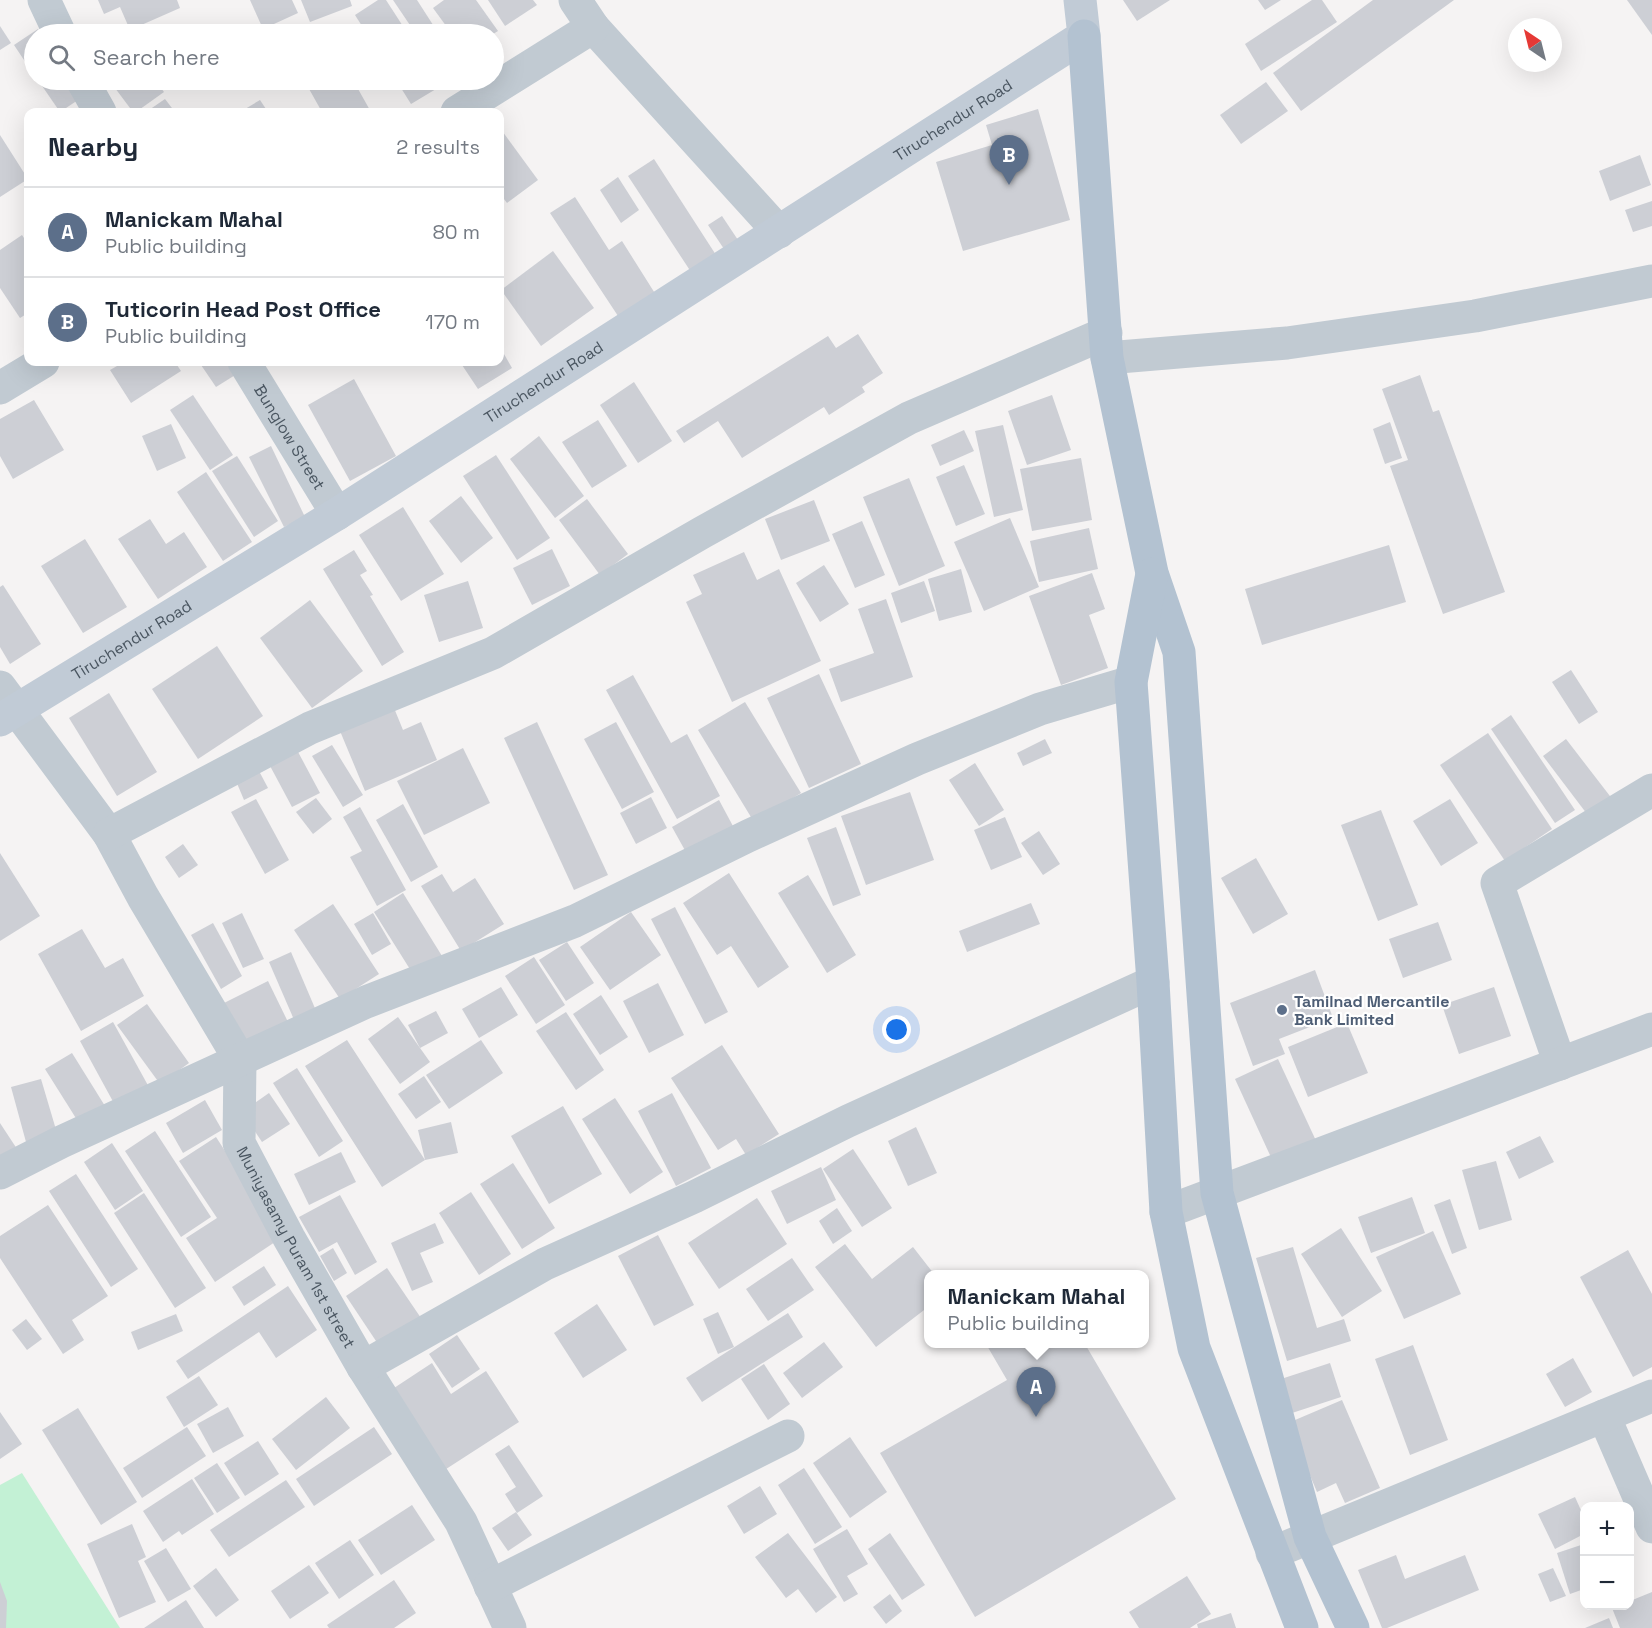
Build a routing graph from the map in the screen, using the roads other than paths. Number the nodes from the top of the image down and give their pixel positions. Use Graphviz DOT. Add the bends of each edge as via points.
graph roads {
  1 [pos="44,0"];
  2 [pos="575,0"];
  3 [pos="1080,0"];
  4 [pos="55,24"];
  5 [pos="593,27"];
  6 [pos="1084,36"];
  7 [pos="504,83"];
  8 [pos="88,90"];
  9 [pos="492,90"];
  10 [pos="98,108"];
  11 [pos="463,108"];
  12 [pos="779,231"];
  13 [pos="1652,281"];
  14 [pos="1106,346"];
  15 [pos="36,366"];
  16 [pos="245,366"];
  17 [pos="0,388"];
  18 [pos="337,514"];
  19 [pos="1152,573"];
  20 [pos="1131,682"];
  21 [pos="6,705"];
  22 [pos="1652,790"];
  23 [pos="109,834"];
  24 [pos="1153,982"];
  25 [pos="1652,1029"];
  26 [pos="240,1060"];
  27 [pos="1560,1064"];
  28 [pos="0,1173"];
  29 [pos="1217,1192"];
  30 [pos="1166,1212"];
  31 [pos="363,1367"];
  32 [pos="1652,1396"];
  33 [pos="1604,1416"];
  34 [pos="788,1436"];
  35 [pos="1652,1527"];
  36 [pos="1310,1537"];
  37 [pos="1272,1553"];
  38 [pos="490,1586"];
  39 [pos="510,1628"];
  40 [pos="1302,1628"];
  41 [pos="1353,1628"];
  1 -- 4 [label="street"];
  2 -- 5 [label="street"];
  3 -- 6 [label="main road"];
  5 -- 7 [label="street"];
  5 -- 12 [label="street"];
  6 -- 12 [label="main road, Tiruchendur Road"];
  6 -- 14 [label="main road"];
  8 -- 10 [label="street"];
  9 -- 11 [label="street"];
  12 -- 18 [label="main road, Tiruchendur Road"];
  13 -- 14 [label="street" via="1475,316 1287,343"];
  14 -- 19 [label="main road"];
  14 -- 23 [label="street" via="909,418 493,653 310,728"];
  15 -- 17 [label="street"];
  16 -- 18 [label="street, Bunglow Street"];
  18 -- 21 [label="main road, Tiruchendur Road"];
  19 -- 20 [label="main road"];
  19 -- 29 [label="main road" via="1179,651"];
  20 -- 24 [label="main road"];
  20 -- 26 [label="street" via="1040,709 917,759 575,921 366,1002"];
  21 -- 23 [label="street"];
  22 -- 27 [label="street" via="1497,882"];
  23 -- 26 [label="street"];
  24 -- 30 [label="main road"];
  24 -- 31 [label="street" via="545,1264"];
  25 -- 27 [label="street"];
  26 -- 28 [label="street"];
  26 -- 31 [label="street, Muniyasamy Puram 1st street" via="239,1143"];
  27 -- 29 [label="street"];
  29 -- 30 [label="street"];
  29 -- 36 [label="main road"];
  30 -- 37 [label="main road" via="1194,1348"];
  31 -- 38 [label="street, Muniyasamy Puram 1st street" via="461,1522"];
  32 -- 33 [label="street"];
  33 -- 35 [label="street"];
  33 -- 36 [label="street"];
  34 -- 38 [label="street"];
  36 -- 37 [label="street"];
  36 -- 41 [label="main road"];
  37 -- 40 [label="main road"];
  38 -- 39 [label="street, Muniyasamy Puram 1st street"];
}
